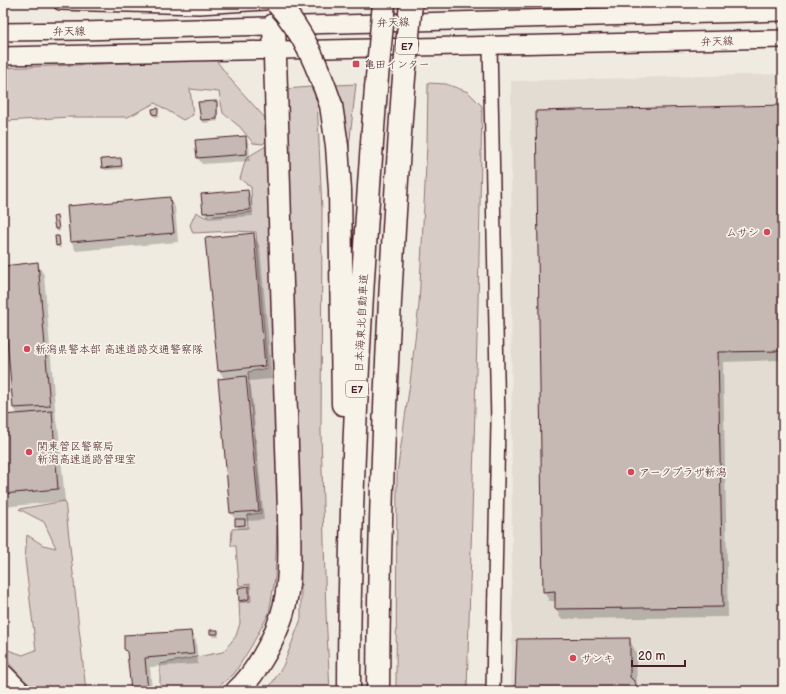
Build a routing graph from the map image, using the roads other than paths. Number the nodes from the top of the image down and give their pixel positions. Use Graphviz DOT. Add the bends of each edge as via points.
graph roads {
  1 [pos="60,3"];
  2 [pos="265,3"];
  3 [pos="277,3"];
  4 [pos="384,3"];
  5 [pos="411,3"];
  6 [pos="422,3"];
  7 [pos="665,9"];
  8 [pos="783,12"];
  9 [pos="274,25"];
  10 [pos="3,32"];
  11 [pos="783,39"];
  12 [pos="490,45"];
  13 [pos="276,50"];
  14 [pos="3,56"];
  15 [pos="409,89"];
  16 [pos="349,603"];
  17 [pos="3,676"];
  18 [pos="18,691"];
  19 [pos="237,691"];
  20 [pos="349,691"];
  21 [pos="378,691"];
  22 [pos="493,691"];
  1 -- 2 [label="street" via="199,6"];
  3 -- 16 [label="highway, bridge" via="307,43 321,74 331,105 337,146"];
  4 -- 16 [label="highway, 日本海東北自動車道 / E7, bridge" via="366,222"];
  5 -- 15 [label="highway, E7, bridge"];
  6 -- 15 [label="highway"];
  7 -- 8 [label="street, 弁天線"];
  7 -- 9 [label="street, 弁天線"];
  9 -- 10 [label="street, 弁天線"];
  9 -- 13 [label="highway"];
  11 -- 12 [label="street, 弁天線"];
  12 -- 13 [label="street, 弁天線"];
  12 -- 22 [label="street" via="498,424"];
  13 -- 14 [label="street, 弁天線"];
  13 -- 19 [label="highway" via="290,549 288,584 283,614 272,641 259,664"];
  15 -- 21 [label="highway" via="386,368"];
  16 -- 20 [label="highway, 日本海東北自動車道 / E7"];
  17 -- 18 [label="highway"];
}
